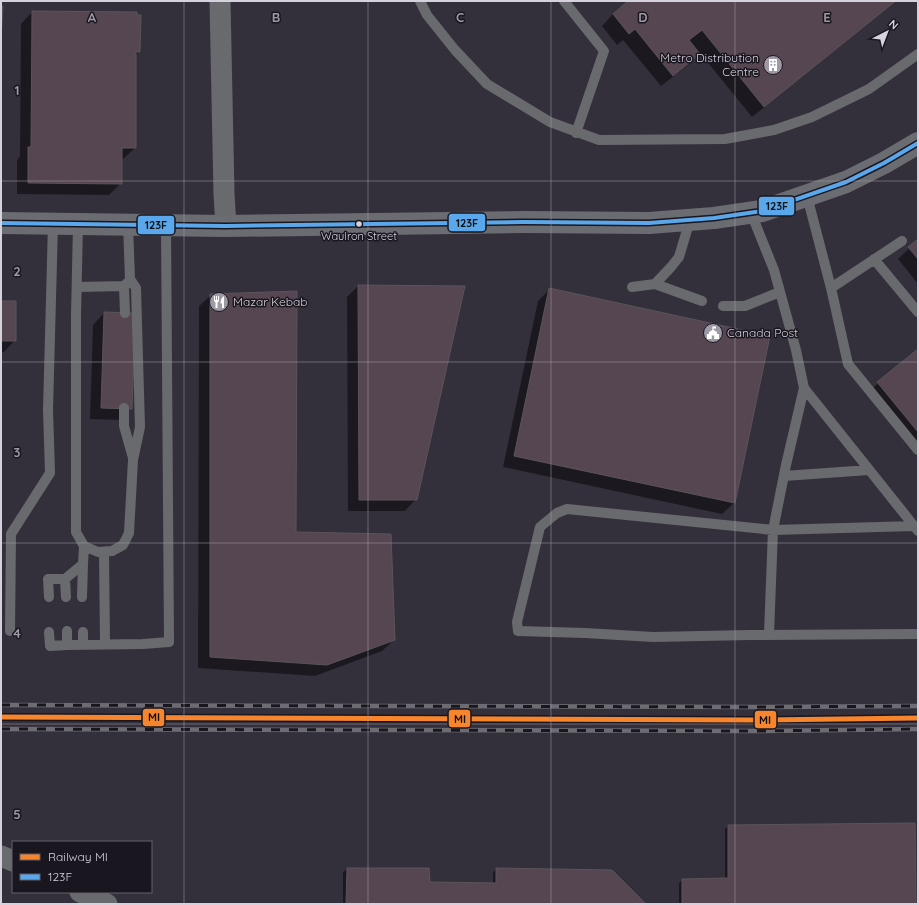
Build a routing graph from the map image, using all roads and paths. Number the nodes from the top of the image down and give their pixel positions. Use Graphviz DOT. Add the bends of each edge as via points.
graph roads {
  1 [pos="220,1"];
  2 [pos="420,1"];
  3 [pos="564,1"];
  4 [pos="918,54"];
  5 [pos="576,133"];
  6 [pos="918,143"];
  7 [pos="807,196"];
  8 [pos="751,213"];
  9 [pos="690,220"];
  10 [pos="3,224"];
  11 [pos="53,224"];
  12 [pos="78,224"];
  13 [pos="128,225"];
  14 [pos="166,226"];
  15 [pos="226,226"];
  16 [pos="902,241"];
  17 [pos="874,259"];
  18 [pos="127,283"];
  19 [pos="655,284"];
  20 [pos="77,287"];
  21 [pos="632,287"];
  22 [pos="831,288"];
  23 [pos="780,292"];
  24 [pos="702,301"];
  25 [pos="723,306"];
  26 [pos="918,312"];
  27 [pos="125,313"];
  28 [pos="804,388"];
  29 [pos="124,408"];
  30 [pos="918,450"];
  31 [pos="133,460"];
  32 [pos="869,470"];
  33 [pos="784,476"];
  34 [pos="916,528"];
  35 [pos="773,530"];
  36 [pos="84,546"];
  37 [pos="104,552"];
  38 [pos="83,564"];
  39 [pos="65,579"];
  40 [pos="49,597"];
  41 [pos="66,597"];
  42 [pos="82,597"];
  43 [pos="10,631"];
  44 [pos="50,632"];
  45 [pos="66,632"];
  46 [pos="83,632"];
  47 [pos="769,634"];
  48 [pos="918,634"];
  49 [pos="106,644"];
  50 [pos="67,645"];
  51 [pos="83,645"];
  52 [pos="1,856"];
  53 [pos="12,861"];
  54 [pos="82,893"];
  55 [pos="107,904"];
  1 -- 15 [label="street"];
  2 -- 5 [label="lane" via="427,15 455,50 487,84 550,122"];
  3 -- 5 [label="lane" via="604,51"];
  4 -- 5 [label="lane" via="869,89 812,117 774,130 725,140 599,140"];
  6 -- 7 [label="main road" via="846,182"];
  7 -- 8 [label="main road"];
  7 -- 22 [label="lane"];
  8 -- 9 [label="main road"];
  8 -- 23 [label="lane"];
  9 -- 15 [label="main road" via="649,223"];
  9 -- 19 [label="lane" via="679,257"];
  10 -- 11 [label="main road"];
  11 -- 12 [label="main road"];
  11 -- 43 [label="lane" via="48,410 50,473 10,534"];
  12 -- 13 [label="main road"];
  12 -- 20 [label="lane"];
  13 -- 14 [label="main road"];
  13 -- 18 [label="lane"];
  14 -- 15 [label="main road"];
  14 -- 49 [label="lane" via="169,642"];
  16 -- 17 [label="lane"];
  17 -- 22 [label="lane"];
  17 -- 26 [label="lane"];
  18 -- 20 [label="lane"];
  18 -- 27 [label="lane"];
  18 -- 31 [label="lane" via="136,288 140,427"];
  19 -- 21 [label="lane"];
  19 -- 24 [label="lane"];
  20 -- 36 [label="lane" via="76,532"];
  22 -- 30 [label="lane" via="848,364"];
  23 -- 25 [label="lane" via="745,306"];
  23 -- 28 [label="lane"];
  28 -- 32 [label="lane"];
  28 -- 33 [label="lane"];
  29 -- 31 [label="lane" via="124,426"];
  31 -- 37 [label="lane" via="128,533 123,545 112,552"];
  32 -- 33 [label="lane"];
  32 -- 34 [label="lane"];
  33 -- 35 [label="lane"];
  34 -- 35 [label="lane"];
  35 -- 47 [label="lane"];
  35 -- 47 [label="lane" via="566,509 557,513 540,528 517,622 518,631 653,637"];
  36 -- 37 [label="lane"];
  36 -- 38 [label="lane"];
  37 -- 49 [label="lane"];
  38 -- 39 [label="lane"];
  38 -- 42 [label="lane"];
  39 -- 40 [label="lane" via="48,579"];
  39 -- 41 [label="lane"];
  44 -- 50 [label="lane" via="50,646"];
  45 -- 50 [label="lane"];
  46 -- 51 [label="lane"];
  47 -- 48 [label="lane"];
  49 -- 51 [label="lane"];
  50 -- 51 [label="lane"];
  52 -- 53 [label="street"];
  54 -- 55 [label="street"];
}
